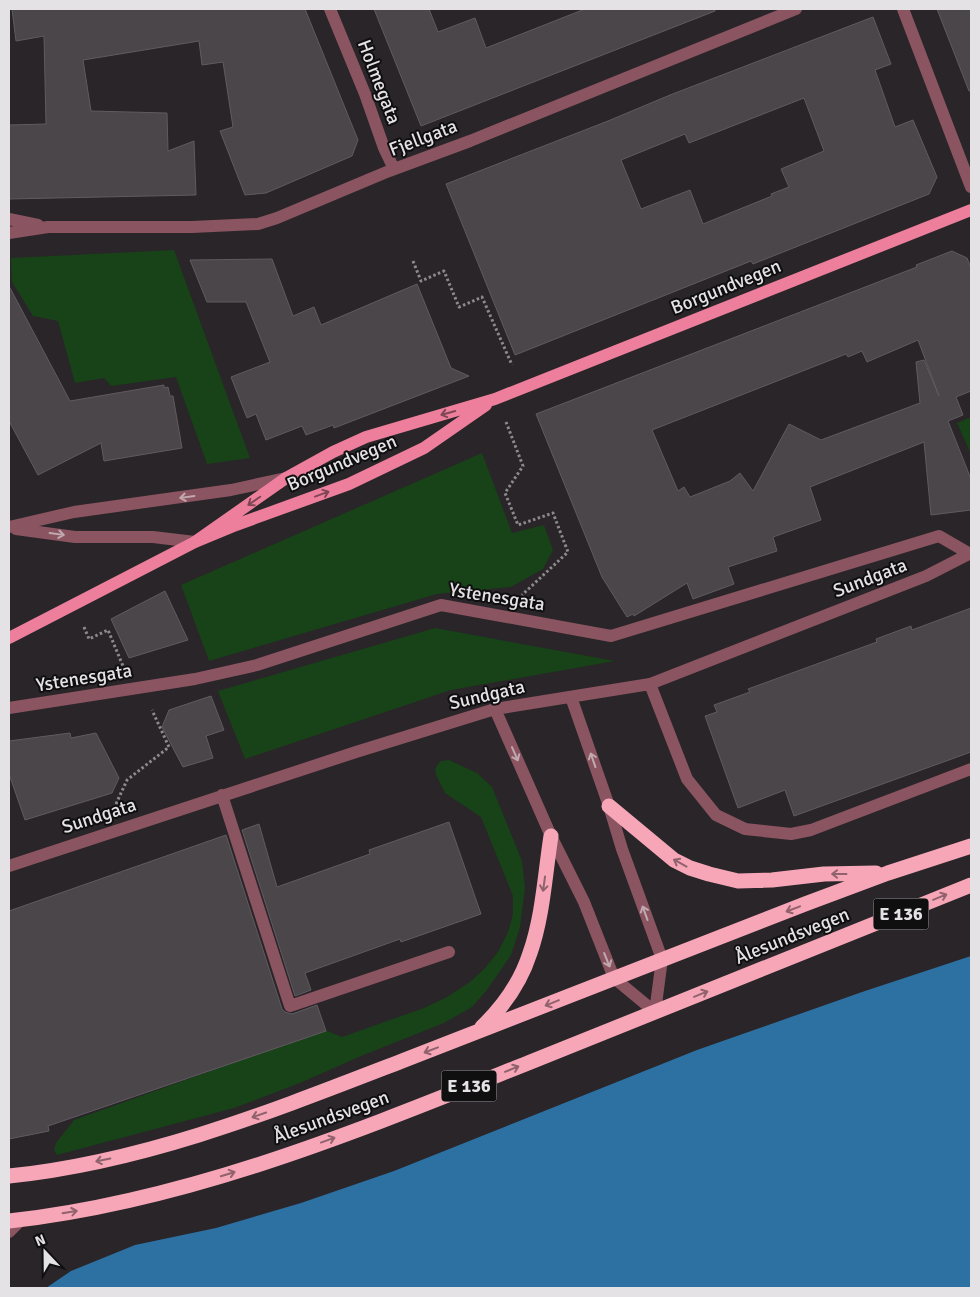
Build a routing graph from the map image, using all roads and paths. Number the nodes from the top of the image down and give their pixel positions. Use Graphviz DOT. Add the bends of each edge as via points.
graph roads {
  1 [pos="330,9"];
  2 [pos="796,9"];
  3 [pos="903,9"];
  4 [pos="394,169"];
  5 [pos="971,187"];
  6 [pos="971,210"];
  7 [pos="9,219"];
  8 [pos="48,227"];
  9 [pos="9,233"];
  10 [pos="413,261"];
  11 [pos="492,320"];
  12 [pos="496,399"];
  13 [pos="286,478"];
  14 [pos="9,528"];
  15 [pos="195,542"];
  16 [pos="970,554"];
  17 [pos="500,616"];
  18 [pos="9,638"];
  19 [pos="89,639"];
  20 [pos="125,670"];
  21 [pos="650,684"];
  22 [pos="571,697"];
  23 [pos="149,704"];
  24 [pos="9,708"];
  25 [pos="495,709"];
  26 [pos="971,769"];
  27 [pos="126,780"];
  28 [pos="222,795"];
  29 [pos="609,806"];
  30 [pos="551,836"];
  31 [pos="971,846"];
  32 [pos="9,866"];
  33 [pos="888,873"];
  34 [pos="971,885"];
  35 [pos="449,952"];
  36 [pos="662,959"];
  37 [pos="614,978"];
  38 [pos="655,1012"];
  39 [pos="476,1032"];
  40 [pos="9,1176"];
  41 [pos="15,1220"];
  42 [pos="9,1232"];
  1 -- 4 [label="street, Holmegata"];
  2 -- 4 [label="street, Fjellgata"];
  3 -- 5 [label="street"];
  4 -- 8 [label="street, Fjellgata" via="258,224"];
  6 -- 12 [label="main road, Borgundvegen"];
  7 -- 8 [label="street, Fjellgata"];
  8 -- 9 [label="street, Fjellgata"];
  10 -- 11 [label="path" via="421,281 444,271 459,307 482,297"];
  12 -- 13 [label="main road, Borgundvegen, one-way" via="366,437"];
  15 -- 12 [label="main road, Borgundvegen, one-way" via="349,484 424,448"];
  12 -- 17 [label="path" via="523,466 505,493 518,525 553,513 568,552"];
  13 -- 14 [label="street, Borgundvegen, one-way" via="231,490 74,512"];
  13 -- 15 [label="main road, Borgundvegen, one-way"];
  14 -- 15 [label="street, Borgundvegen, one-way" via="75,537 153,537"];
  15 -- 18 [label="main road, Borgundvegen"];
  16 -- 17 [label="street, Ystenesgata" via="939,536 611,636"];
  16 -- 21 [label="street, Sundgata" via="926,576"];
  17 -- 24 [label="street, Ystenesgata" via="441,605 257,665 195,679"];
  19 -- 20 [label="path" via="108,630"];
  21 -- 22 [label="street, Sundgata"];
  21 -- 26 [label="street" via="687,779 716,815 745,829 791,834 811,830"];
  22 -- 25 [label="street, Sundgata"];
  29 -- 22 [label="street, one-way"];
  23 -- 27 [label="path" via="169,747"];
  25 -- 28 [label="street, Sundgata"];
  25 -- 30 [label="street, one-way"];
  28 -- 32 [label="street, Sundgata"];
  28 -- 35 [label="street" via="290,1006"];
  33 -- 29 [label="highway, E 136, one-way" via="738,881 690,868 674,860"];
  36 -- 29 [label="street, one-way"];
  30 -- 37 [label="street, one-way" via="584,902"];
  30 -- 39 [label="highway, E 136, one-way" via="531,953 514,987 495,1014"];
  31 -- 33 [label="highway, Ålesundsvegen / E 136"];
  33 -- 36 [label="highway, Ålesundsvegen / E 136, one-way"];
  38 -- 34 [label="highway, Ålesundsvegen / E 136, one-way"];
  36 -- 37 [label="highway, Ålesundsvegen / E 136"];
  36 -- 38 [label="street"];
  37 -- 38 [label="street"];
  37 -- 39 [label="highway, Ålesundsvegen / E 136, one-way"];
  41 -- 38 [label="highway, Ålesundsvegen / E 136, one-way" via="176,1190 282,1157 393,1117"];
  39 -- 40 [label="highway, Ålesundsvegen / E 136, one-way" via="305,1099 190,1138 67,1168"];
  41 -- 42 [label="street"];
}
